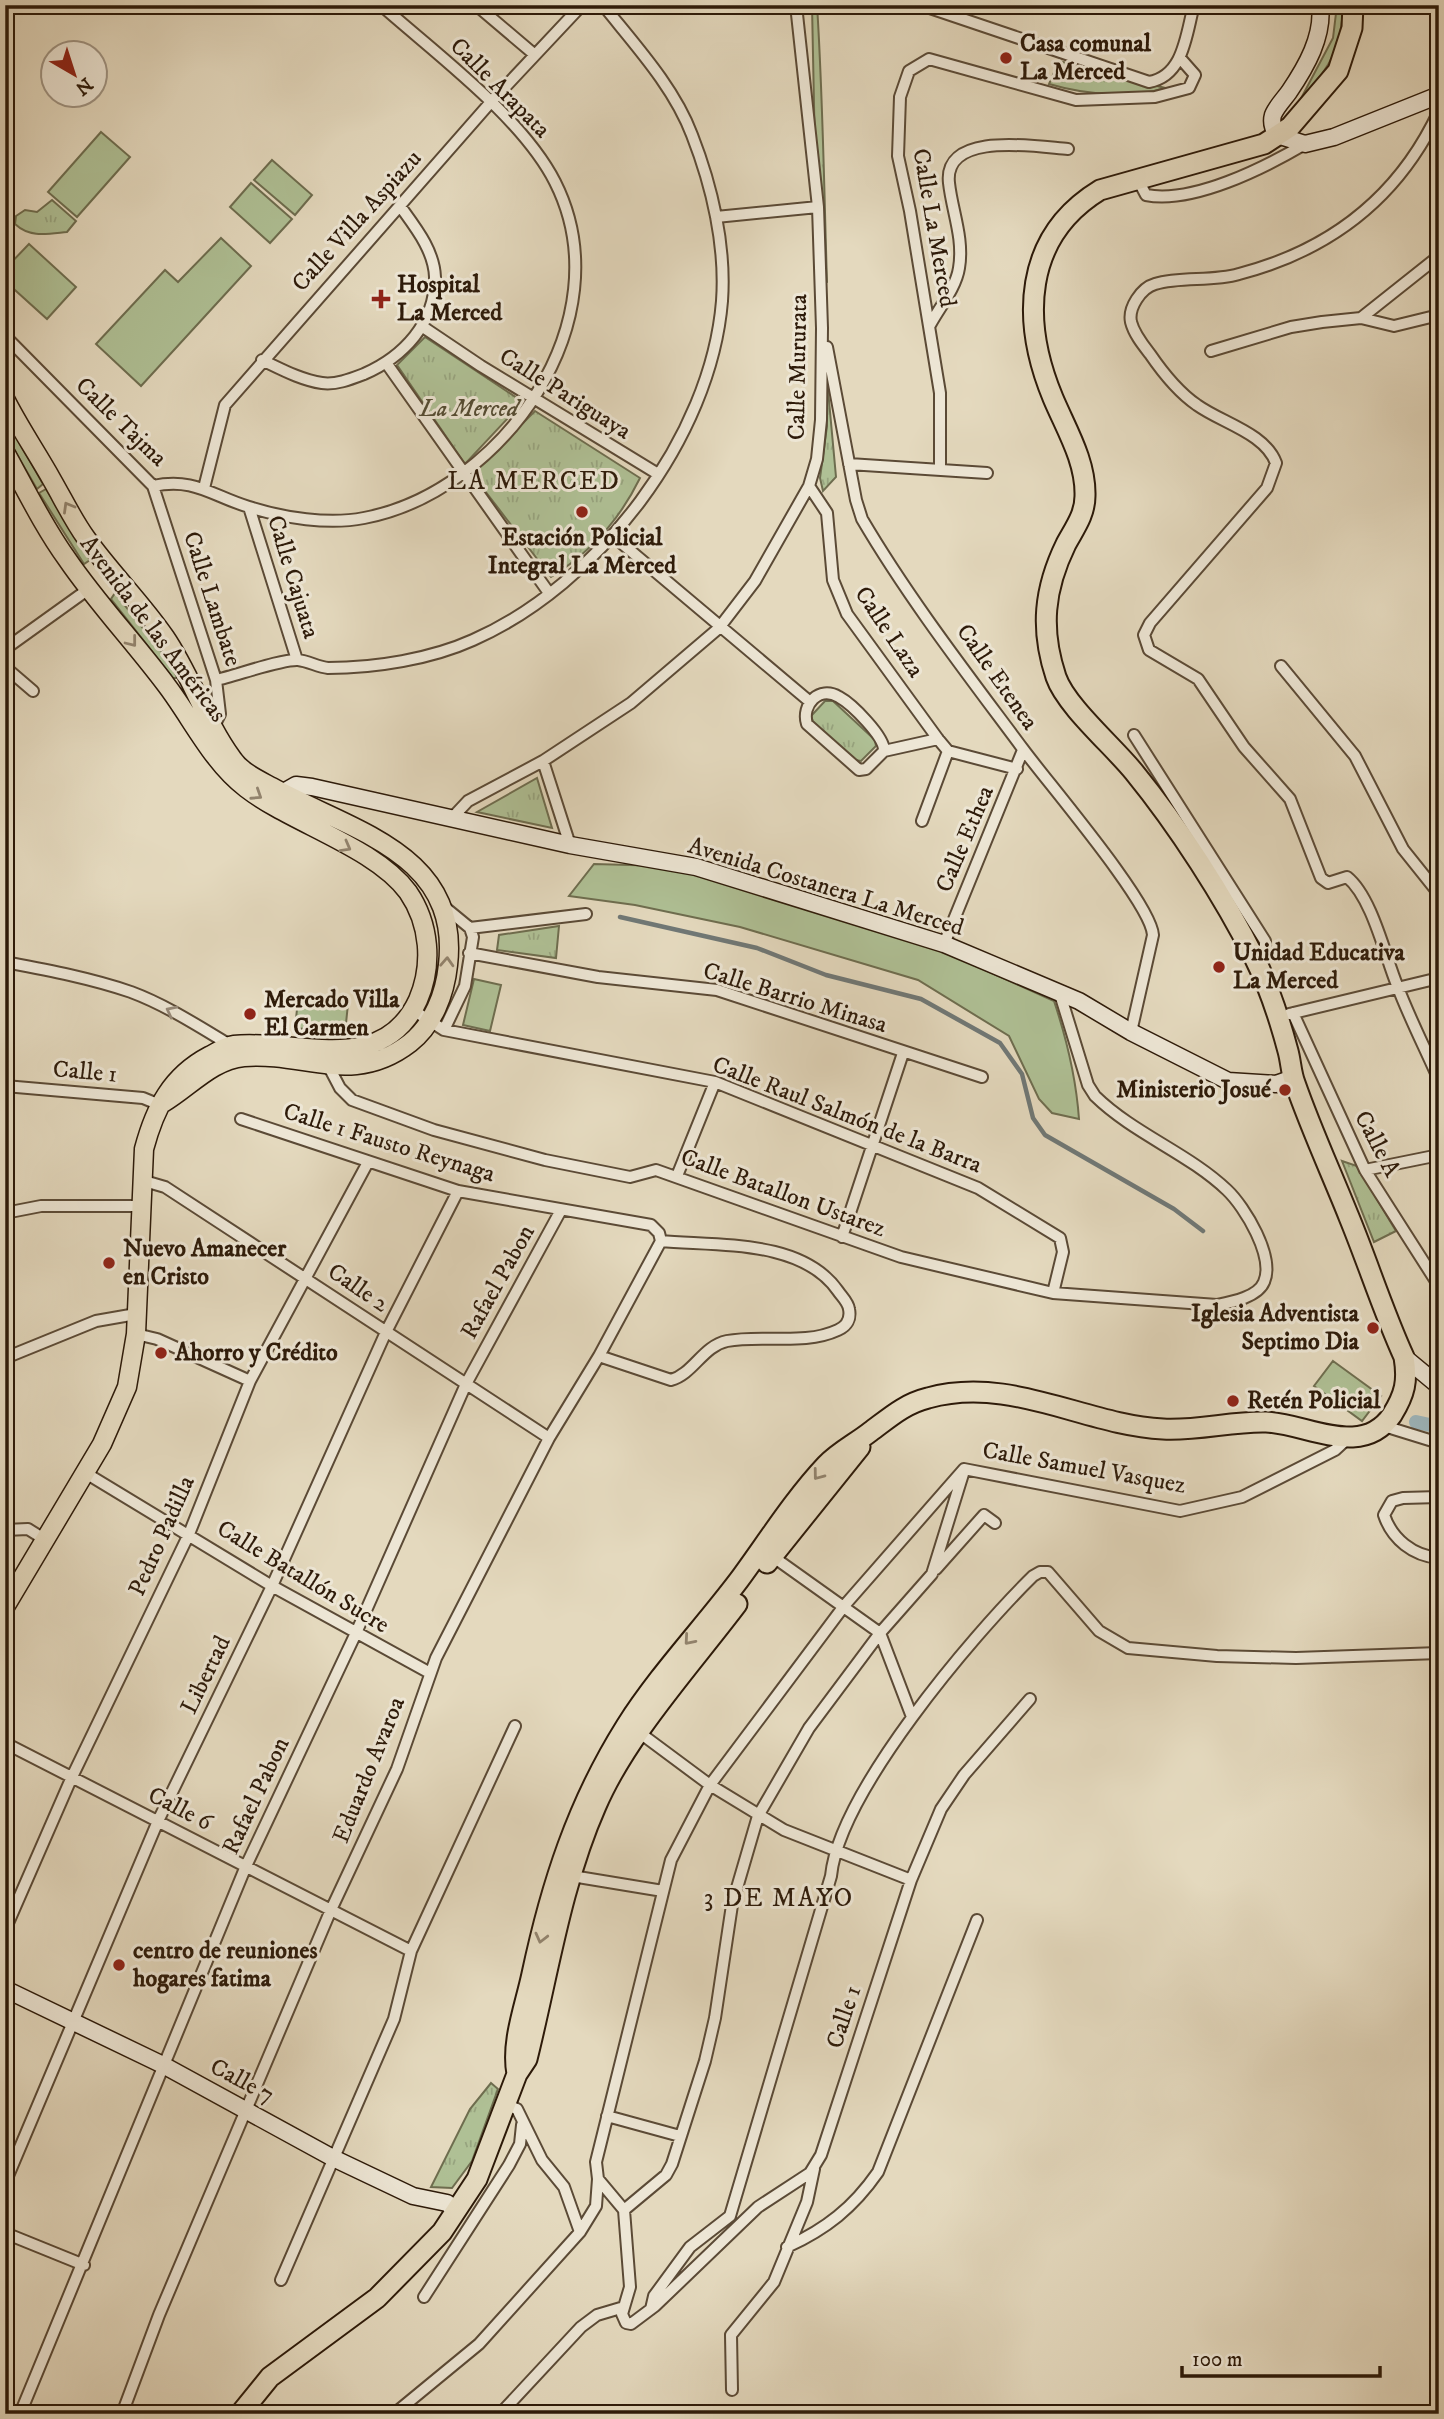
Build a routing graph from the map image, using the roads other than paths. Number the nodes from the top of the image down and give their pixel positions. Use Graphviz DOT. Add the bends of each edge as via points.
graph roads {
  1 [pos="381,5"];
  2 [pos="476,5"];
  3 [pos="582,5"];
  4 [pos="603,5"];
  5 [pos="796,5"];
  6 [pos="921,5"];
  7 [pos="1194,5"];
  8 [pos="1320,5"];
  9 [pos="1353,5"];
  10 [pos="535,55"];
  11 [pos="1180,58"];
  12 [pos="1439,95"];
  13 [pos="490,103"];
  14 [pos="1439,111"];
  15 [pos="1277,135"];
  16 [pos="1305,144"];
  17 [pos="1068,149"];
  18 [pos="1137,178"];
  19 [pos="400,206"];
  20 [pos="818,207"];
  21 [pos="716,218"];
  22 [pos="1439,256"];
  23 [pos="1439,315"];
  24 [pos="1361,318"];
  25 [pos="930,326"];
  26 [pos="423,327"];
  27 [pos="822,328"];
  28 [pos="5,336"];
  29 [pos="1211,351"];
  30 [pos="262,360"];
  31 [pos="387,364"];
  32 [pos="535,400"];
  33 [pos="7,406"];
  34 [pos="5,452"];
  35 [pos="849,464"];
  36 [pos="940,470"];
  37 [pos="987,473"];
  38 [pos="658,474"];
  39 [pos="464,476"];
  40 [pos="153,486"];
  41 [pos="809,486"];
  42 [pos="204,488"];
  43 [pos="249,507"];
  44 [pos="613,536"];
  45 [pos="112,571"];
  46 [pos="90,588"];
  47 [pos="549,593"];
  48 [pos="719,628"];
  49 [pos="5,649"];
  50 [pos="297,660"];
  51 [pos="1281,666"];
  52 [pos="5,667"];
  53 [pos="216,680"];
  54 [pos="33,691"];
  55 [pos="809,701"];
  56 [pos="207,730"];
  57 [pos="1134,735"];
  58 [pos="938,739"];
  59 [pos="1023,750"];
  60 [pos="884,751"];
  61 [pos="948,751"];
  62 [pos="543,761"];
  63 [pos="1017,769"];
  64 [pos="282,793"];
  65 [pos="315,809"];
  66 [pos="286,814"];
  67 [pos="453,817"];
  68 [pos="922,821"];
  69 [pos="570,845"];
  70 [pos="1439,894"];
  71 [pos="438,901"];
  72 [pos="586,914"];
  73 [pos="470,928"];
  74 [pos="944,944"];
  75 [pos="469,953"];
  76 [pos="1254,957"];
  77 [pos="5,962"];
  78 [pos="1439,978"];
  79 [pos="1397,986"];
  80 [pos="1060,994"];
  81 [pos="413,1010"];
  82 [pos="1284,1015"];
  83 [pos="437,1026"];
  84 [pos="1130,1032"];
  85 [pos="230,1045"];
  86 [pos="361,1046"];
  87 [pos="903,1054"];
  88 [pos="329,1059"];
  89 [pos="366,1064"];
  90 [pos="982,1077"];
  91 [pos="1293,1078"];
  92 [pos="1439,1080"];
  93 [pos="715,1082"];
  94 [pos="5,1086"];
  95 [pos="160,1105"];
  96 [pos="241,1119"];
  97 [pos="872,1145"];
  98 [pos="1439,1155"];
  99 [pos="367,1164"];
  100 [pos="1365,1170"];
  101 [pos="677,1176"];
  102 [pos="141,1180"];
  103 [pos="458,1191"];
  104 [pos="142,1206"];
  105 [pos="561,1210"];
  106 [pos="5,1213"];
  107 [pos="842,1237"];
  108 [pos="661,1241"];
  109 [pos="304,1276"];
  110 [pos="1439,1286"];
  111 [pos="1053,1293"];
  112 [pos="136,1314"];
  113 [pos="386,1332"];
  114 [pos="136,1334"];
  115 [pos="598,1356"];
  116 [pos="1404,1357"];
  117 [pos="5,1358"];
  118 [pos="250,1381"];
  119 [pos="466,1384"];
  120 [pos="1439,1386"];
  121 [pos="1386,1423"];
  122 [pos="549,1438"];
  123 [pos="1347,1439"];
  124 [pos="1439,1443"];
  125 [pos="964,1469"];
  126 [pos="84,1472"];
  127 [pos="1439,1497"];
  128 [pos="995,1523"];
  129 [pos="5,1530"];
  130 [pos="189,1534"];
  131 [pos="44,1539"];
  132 [pos="767,1552"];
  133 [pos="1439,1558"];
  134 [pos="932,1574"];
  135 [pos="272,1586"];
  136 [pos="5,1606"];
  137 [pos="844,1606"];
  138 [pos="356,1633"];
  139 [pos="880,1633"];
  140 [pos="1439,1653"];
  141 [pos="430,1674"];
  142 [pos="1030,1699"];
  143 [pos="912,1717"];
  144 [pos="515,1726"];
  145 [pos="634,1729"];
  146 [pos="5,1743"];
  147 [pos="71,1779"];
  148 [pos="710,1786"];
  149 [pos="758,1816"];
  150 [pos="159,1821"];
  151 [pos="833,1852"];
  152 [pos="246,1866"];
  153 [pos="564,1874"];
  154 [pos="911,1880"];
  155 [pos="663,1891"];
  156 [pos="330,1912"];
  157 [pos="977,1920"];
  158 [pos="5,1930"];
  159 [pos="411,1951"];
  160 [pos="5,1989"];
  161 [pos="72,2022"];
  162 [pos="163,2065"];
  163 [pos="506,2105"];
  164 [pos="248,2109"];
  165 [pos="607,2116"];
  166 [pos="522,2125"];
  167 [pos="680,2136"];
  168 [pos="332,2158"];
  169 [pos="814,2169"];
  170 [pos="598,2179"];
  171 [pos="5,2183"];
  172 [pos="624,2210"];
  173 [pos="457,2211"];
  174 [pos="580,2232"];
  175 [pos="5,2233"];
  176 [pos="787,2247"];
  177 [pos="84,2265"];
  178 [pos="281,2280"];
  179 [pos="424,2297"];
  180 [pos="624,2306"];
  181 [pos="651,2309"];
  182 [pos="732,2390"];
  183 [pos="20,2414"];
  184 [pos="122,2414"];
  185 [pos="240,2414"];
  186 [pos="394,2414"];
  187 [pos="500,2414"];
  1 -- 13 [label="street, Calle Arapata"];
  2 -- 10 [label="street"];
  3 -- 10 [label="street, Calle Villa Aspiazu"];
  4 -- 21 [label="street" via="676,102 696,145"];
  5 -- 20 [label="street, Calle Mururata"];
  6 -- 11 [label="street" via="1149,82 1166,77"];
  7 -- 11 [label="street"];
  8 -- 15 [label="main road" via="1312,51 1273,116"];
  9 -- 15 [label="highway" via="1346,53 1338,71 1290,127"];
  10 -- 13 [label="street, Calle Villa Aspiazu"];
  11 -- 25 [label="street, Calle La Merced" via="1195,75 1189,88 1155,97 1076,100 929,59 909,71 900,97 898,156"];
  12 -- 16 [label="main road" via="1335,137"];
  13 -- 19 [label="street, Calle Villa Aspiazu"];
  13 -- 32 [label="street, Calle Arapata" via="538,153 556,184 569,222 573,296 565,333"];
  14 -- 79 [label="street" via="1418,153 1397,181 1330,236 1239,274 1153,284 1131,312 1140,340 1177,387 1195,404 1259,440 1271,450 1276,463 1267,488 1150,624 1145,644 1158,657 1198,679 1244,747 1290,799 1321,878 1328,883 1347,877 1355,885"];
  15 -- 16 [label="main road"];
  15 -- 18 [label="highway" via="1264,144"];
  16 -- 18 [label="street" via="1245,175 1196,190 1146,195"];
  17 -- 25 [label="street" via="976,147 956,160 948,181 958,220 959,268"];
  18 -- 76 [label="highway" via="1100,190 1064,218 1042,260 1032,297 1039,358 1080,458 1086,498 1051,580 1044,620 1046,640 1058,682 1170,820"];
  19 -- 26 [label="street" via="421,235 435,275 434,295"];
  19 -- 30 [label="street, Calle Villa Aspiazu"];
  20 -- 21 [label="street"];
  20 -- 27 [label="street, Calle Mururata"];
  21 -- 38 [label="street" via="722,300 715,347 700,396"];
  22 -- 24 [label="street"];
  23 -- 24 [label="street" via="1394,326"];
  24 -- 29 [label="street" via="1291,327"];
  25 -- 36 [label="street, Calle La Merced" via="940,393"];
  26 -- 31 [label="street"];
  26 -- 32 [label="street, Calle Pariguaya"];
  27 -- 35 [label="street, Calle Etenea"];
  27 -- 41 [label="street, Calle Mururata" via="821,420"];
  28 -- 40 [label="street, Calle Tajma"];
  30 -- 31 [label="street" via="324,383 349,380"];
  30 -- 42 [label="street, Calle Villa Aspiazu" via="225,405"];
  31 -- 39 [label="street"];
  32 -- 38 [label="street, Calle Pariguaya"];
  32 -- 39 [label="street, Calle Arapata"];
  45 -- 33 [label="main road, Avenida de las Américas, one-way" via="85,536"];
  34 -- 46 [label="main road, Avenida de las Américas" via="66,559"];
  35 -- 36 [label="street"];
  35 -- 59 [label="street, Calle Etenea" via="862,519 877,544"];
  36 -- 37 [label="street"];
  38 -- 44 [label="street"];
  39 -- 43 [label="street, Calle Tajma" via="398,511 361,519 313,519"];
  39 -- 47 [label="street"];
  40 -- 42 [label="street, Calle Tajma" via="175,481"];
  40 -- 53 [label="street, Calle Lambate"];
  41 -- 48 [label="street, Calle Mururata" via="755,581"];
  41 -- 58 [label="street, Calle Laza" via="827,513 833,580 847,614"];
  42 -- 43 [label="street, Calle Tajma"];
  43 -- 50 [label="street, Calle Cajuata"];
  44 -- 47 [label="street"];
  44 -- 48 [label="street"];
  45 -- 46 [label="main road"];
  45 -- 56 [label="main road, Avenida de las Américas" via="166,638"];
  46 -- 49 [label="street"];
  46 -- 56 [label="main road, Avenida de las Américas, one-way"];
  47 -- 50 [label="street" via="472,641 429,654 326,668"];
  48 -- 55 [label="street"];
  48 -- 62 [label="street, Calle Mururata" via="631,703"];
  50 -- 53 [label="street"];
  51 -- 70 [label="street" via="1354,756 1403,849"];
  52 -- 54 [label="street"];
  53 -- 56 [label="street, Calle Lambate" via="220,714"];
  55 -- 60 [label="street" via="825,695 841,698 881,737"];
  55 -- 60 [label="street" via="807,724 853,768 866,769"];
  56 -- 64 [label="main road, Avenida de las Américas" via="239,766"];
  56 -- 66 [label="main road, Avenida de las Américas, one-way" via="229,772"];
  57 -- 76 [label="street" via="1265,941 1265,949"];
  58 -- 60 [label="street"];
  58 -- 61 [label="street, Calle Laza"];
  59 -- 63 [label="street, Calle Ethea"];
  59 -- 84 [label="street, Calle Etenea" via="1150,920 1153,935"];
  61 -- 63 [label="street"];
  61 -- 68 [label="street"];
  62 -- 67 [label="street, Calle Mururata" via="468,801"];
  62 -- 69 [label="street"];
  63 -- 74 [label="street, Calle Ethea"];
  64 -- 65 [label="main road, Avenida de las Américas"];
  64 -- 67 [label="main road, Avenida Costanera La Merced" via="296,785 312,787"];
  65 -- 66 [label="main road"];
  65 -- 71 [label="main road, Avenida de las Américas" via="397,849 416,867"];
  66 -- 81 [label="main road, Avenida de las Américas, one-way" via="377,864 415,903 428,945 424,985"];
  67 -- 69 [label="main road, Avenida Costanera La Merced"];
  69 -- 74 [label="main road, Avenida Costanera La Merced" via="696,867"];
  71 -- 73 [label="street"];
  83 -- 71 [label="main road, Avenida de las Américas, one-way" via="449,959"];
  72 -- 73 [label="street"];
  73 -- 75 [label="street"];
  74 -- 80 [label="main road, Avenida Costanera La Merced"];
  75 -- 83 [label="street" via="457,1008"];
  75 -- 87 [label="street, Calle Barrio Minasa" via="598,977 717,990"];
  76 -- 82 [label="highway"];
  85 -- 77 [label="street, one-way" via="131,993 85,978"];
  78 -- 79 [label="street"];
  79 -- 82 [label="street"];
  79 -- 92 [label="street"];
  80 -- 84 [label="main road, Avenida Costanera La Merced"];
  80 -- 111 [label="street, Calle Batallon Ustarez" via="1088,1085 1096,1096 1228,1192 1263,1247 1267,1269 1260,1289 1234,1301 1205,1305"];
  81 -- 83 [label="street"];
  81 -- 86 [label="main road" via="400,1026"];
  82 -- 91 [label="highway"];
  82 -- 100 [label="street, Calle A"];
  83 -- 89 [label="main road" via="392,1055"];
  83 -- 93 [label="street, Calle Raul Salmón de la Barra"];
  84 -- 91 [label="main road, Avenida Costanera La Merced" via="1228,1082 1276,1084"];
  85 -- 88 [label="main road"];
  85 -- 95 [label="main road" via="186,1070"];
  86 -- 88 [label="main road"];
  86 -- 89 [label="main road"];
  87 -- 90 [label="street, Calle Barrio Minasa"];
  87 -- 97 [label="street"];
  88 -- 89 [label="main road"];
  88 -- 95 [label="main road" via="243,1057 203,1073"];
  88 -- 101 [label="street, Calle Batallon Ustarez" via="340,1088 352,1100 444,1133 618,1175 630,1177 656,1170"];
  91 -- 116 [label="highway"];
  93 -- 97 [label="street, Calle Raul Salmón de la Barra"];
  93 -- 101 [label="street"];
  94 -- 95 [label="street, Calle 1" via="143,1098"];
  95 -- 102 [label="main road" via="144,1149"];
  96 -- 99 [label="street, Calle 1 Fausto Reynaga"];
  97 -- 107 [label="street"];
  97 -- 111 [label="street, Calle Raul Salmón de la Barra" via="978,1188 1060,1238 1063,1252"];
  98 -- 100 [label="street"];
  99 -- 103 [label="street, Calle 1 Fausto Reynaga"];
  99 -- 109 [label="street, Pedro Padilla"];
  100 -- 110 [label="street, Calle A"];
  101 -- 107 [label="street, Calle Batallon Ustarez"];
  102 -- 104 [label="main road"];
  102 -- 109 [label="street, Calle 2" via="164,1187"];
  103 -- 105 [label="street, Calle 1 Fausto Reynaga"];
  103 -- 113 [label="street, Libertad"];
  104 -- 106 [label="street" via="41,1206"];
  104 -- 112 [label="main road"];
  105 -- 108 [label="street, Calle 1 Fausto Reynaga" via="651,1225"];
  105 -- 119 [label="street, Rafael Pabon"];
  107 -- 111 [label="street, Calle Batallon Ustarez" via="901,1257"];
  108 -- 115 [label="street, Eduardo Avaroa"];
  108 -- 115 [label="street" via="768,1251 803,1261 826,1275 847,1304 849,1319 845,1327 821,1336 727,1341 671,1380"];
  109 -- 113 [label="street, Calle 2"];
  109 -- 118 [label="street, Pedro Padilla"];
  112 -- 114 [label="main road"];
  112 -- 117 [label="street" via="96,1321"];
  113 -- 119 [label="street, Calle 2"];
  113 -- 135 [label="street, Libertad"];
  114 -- 118 [label="street"];
  114 -- 126 [label="main road" via="127,1387"];
  115 -- 122 [label="street, Eduardo Avaroa"];
  116 -- 120 [label="main road"];
  116 -- 121 [label="highway" via="1407,1378 1403,1398"];
  118 -- 130 [label="street, Pedro Padilla"];
  119 -- 122 [label="street, Calle 2"];
  119 -- 138 [label="street, Rafael Pabon"];
  121 -- 123 [label="highway" via="1370,1435"];
  121 -- 124 [label="street"];
  122 -- 141 [label="street, Eduardo Avaroa"];
  123 -- 125 [label="street, Calle Samuel Vasquez" via="1335,1450 1242,1497 1180,1511"];
  123 -- 132 [label="highway" via="1292,1424 1262,1422 1164,1429 1138,1426 1058,1404 975,1392 928,1398 900,1408 827,1463"];
  125 -- 134 [label="street"];
  125 -- 137 [label="street"];
  126 -- 130 [label="street, Calle Batallón Sucre"];
  126 -- 131 [label="main road"];
  127 -- 133 [label="street" via="1392,1501 1384,1515 1398,1540 1418,1553"];
  128 -- 134 [label="street" via="984,1515"];
  129 -- 131 [label="street" via="28,1529"];
  130 -- 135 [label="street, Calle Batallón Sucre"];
  130 -- 147 [label="street, Pedro Padilla"];
  131 -- 136 [label="main road"];
  132 -- 137 [label="street"];
  132 -- 145 [label="highway"];
  134 -- 139 [label="street"];
  135 -- 138 [label="street, Calle Batallón Sucre"];
  135 -- 150 [label="street, Libertad"];
  137 -- 139 [label="street"];
  137 -- 148 [label="street"];
  138 -- 141 [label="street, Calle Batallón Sucre"];
  138 -- 152 [label="street, Rafael Pabon"];
  139 -- 143 [label="street"];
  139 -- 149 [label="street" via="809,1728"];
  140 -- 143 [label="street" via="1217,1657 1128,1648 1098,1631 1055,1578 1040,1572"];
  141 -- 156 [label="street, Eduardo Avaroa" via="397,1769"];
  142 -- 154 [label="street, Calle 1" via="964,1775 941,1809"];
  143 -- 151 [label="street" via="869,1783"];
  144 -- 159 [label="street"];
  145 -- 148 [label="street"];
  145 -- 153 [label="highway"];
  146 -- 147 [label="street, Calle 6"];
  147 -- 150 [label="street, Calle 6"];
  147 -- 158 [label="street, Pedro Padilla"];
  148 -- 149 [label="street"];
  148 -- 155 [label="street" via="671,1860"];
  149 -- 151 [label="street"];
  149 -- 167 [label="street" via="732,1905 715,2018"];
  150 -- 152 [label="street, Calle 6"];
  150 -- 161 [label="street, Libertad"];
  151 -- 154 [label="street"];
  151 -- 181 [label="street" via="831,1876 730,2216 690,2247 654,2296"];
  152 -- 156 [label="street, Calle 6"];
  152 -- 162 [label="street, Rafael Pabon"];
  153 -- 155 [label="street"];
  153 -- 163 [label="highway" via="527,2059"];
  154 -- 169 [label="street, Calle 1"];
  155 -- 165 [label="street"];
  156 -- 159 [label="street, Calle 6"];
  156 -- 164 [label="street, Eduardo Avaroa"];
  157 -- 176 [label="street" via="878,2172 841,2216"];
  159 -- 168 [label="street" via="394,2019"];
  160 -- 161 [label="main road, Calle 7"];
  161 -- 162 [label="main road, Calle 7"];
  161 -- 171 [label="street, Libertad"];
  162 -- 164 [label="main road, Calle 7"];
  162 -- 177 [label="street, Rafael Pabon"];
  163 -- 166 [label="street" via="517,2109"];
  163 -- 173 [label="highway" via="477,2179"];
  164 -- 168 [label="main road, Calle 7"];
  164 -- 184 [label="street, Eduardo Avaroa" via="159,2315"];
  165 -- 167 [label="street"];
  165 -- 170 [label="street" via="596,2162"];
  166 -- 174 [label="street" via="564,2187"];
  166 -- 179 [label="street" via="520,2144 509,2165"];
  167 -- 172 [label="street" via="666,2175"];
  168 -- 173 [label="main road, Calle 7"];
  168 -- 178 [label="street"];
  169 -- 176 [label="street, Calle 1" via="807,2202"];
  169 -- 181 [label="street" via="758,2207"];
  170 -- 172 [label="street"];
  170 -- 174 [label="street" via="596,2206"];
  172 -- 180 [label="street" via="630,2287"];
  173 -- 185 [label="highway" via="398,2280 270,2377"];
  174 -- 186 [label="street" via="480,2344"];
  175 -- 177 [label="street"];
  176 -- 182 [label="street, Calle 1" via="774,2281 731,2335"];
  177 -- 183 [label="street, Rafael Pabon"];
  180 -- 181 [label="street" via="624,2319 631,2324"];
  180 -- 187 [label="street" via="597,2315 581,2327"];
}
